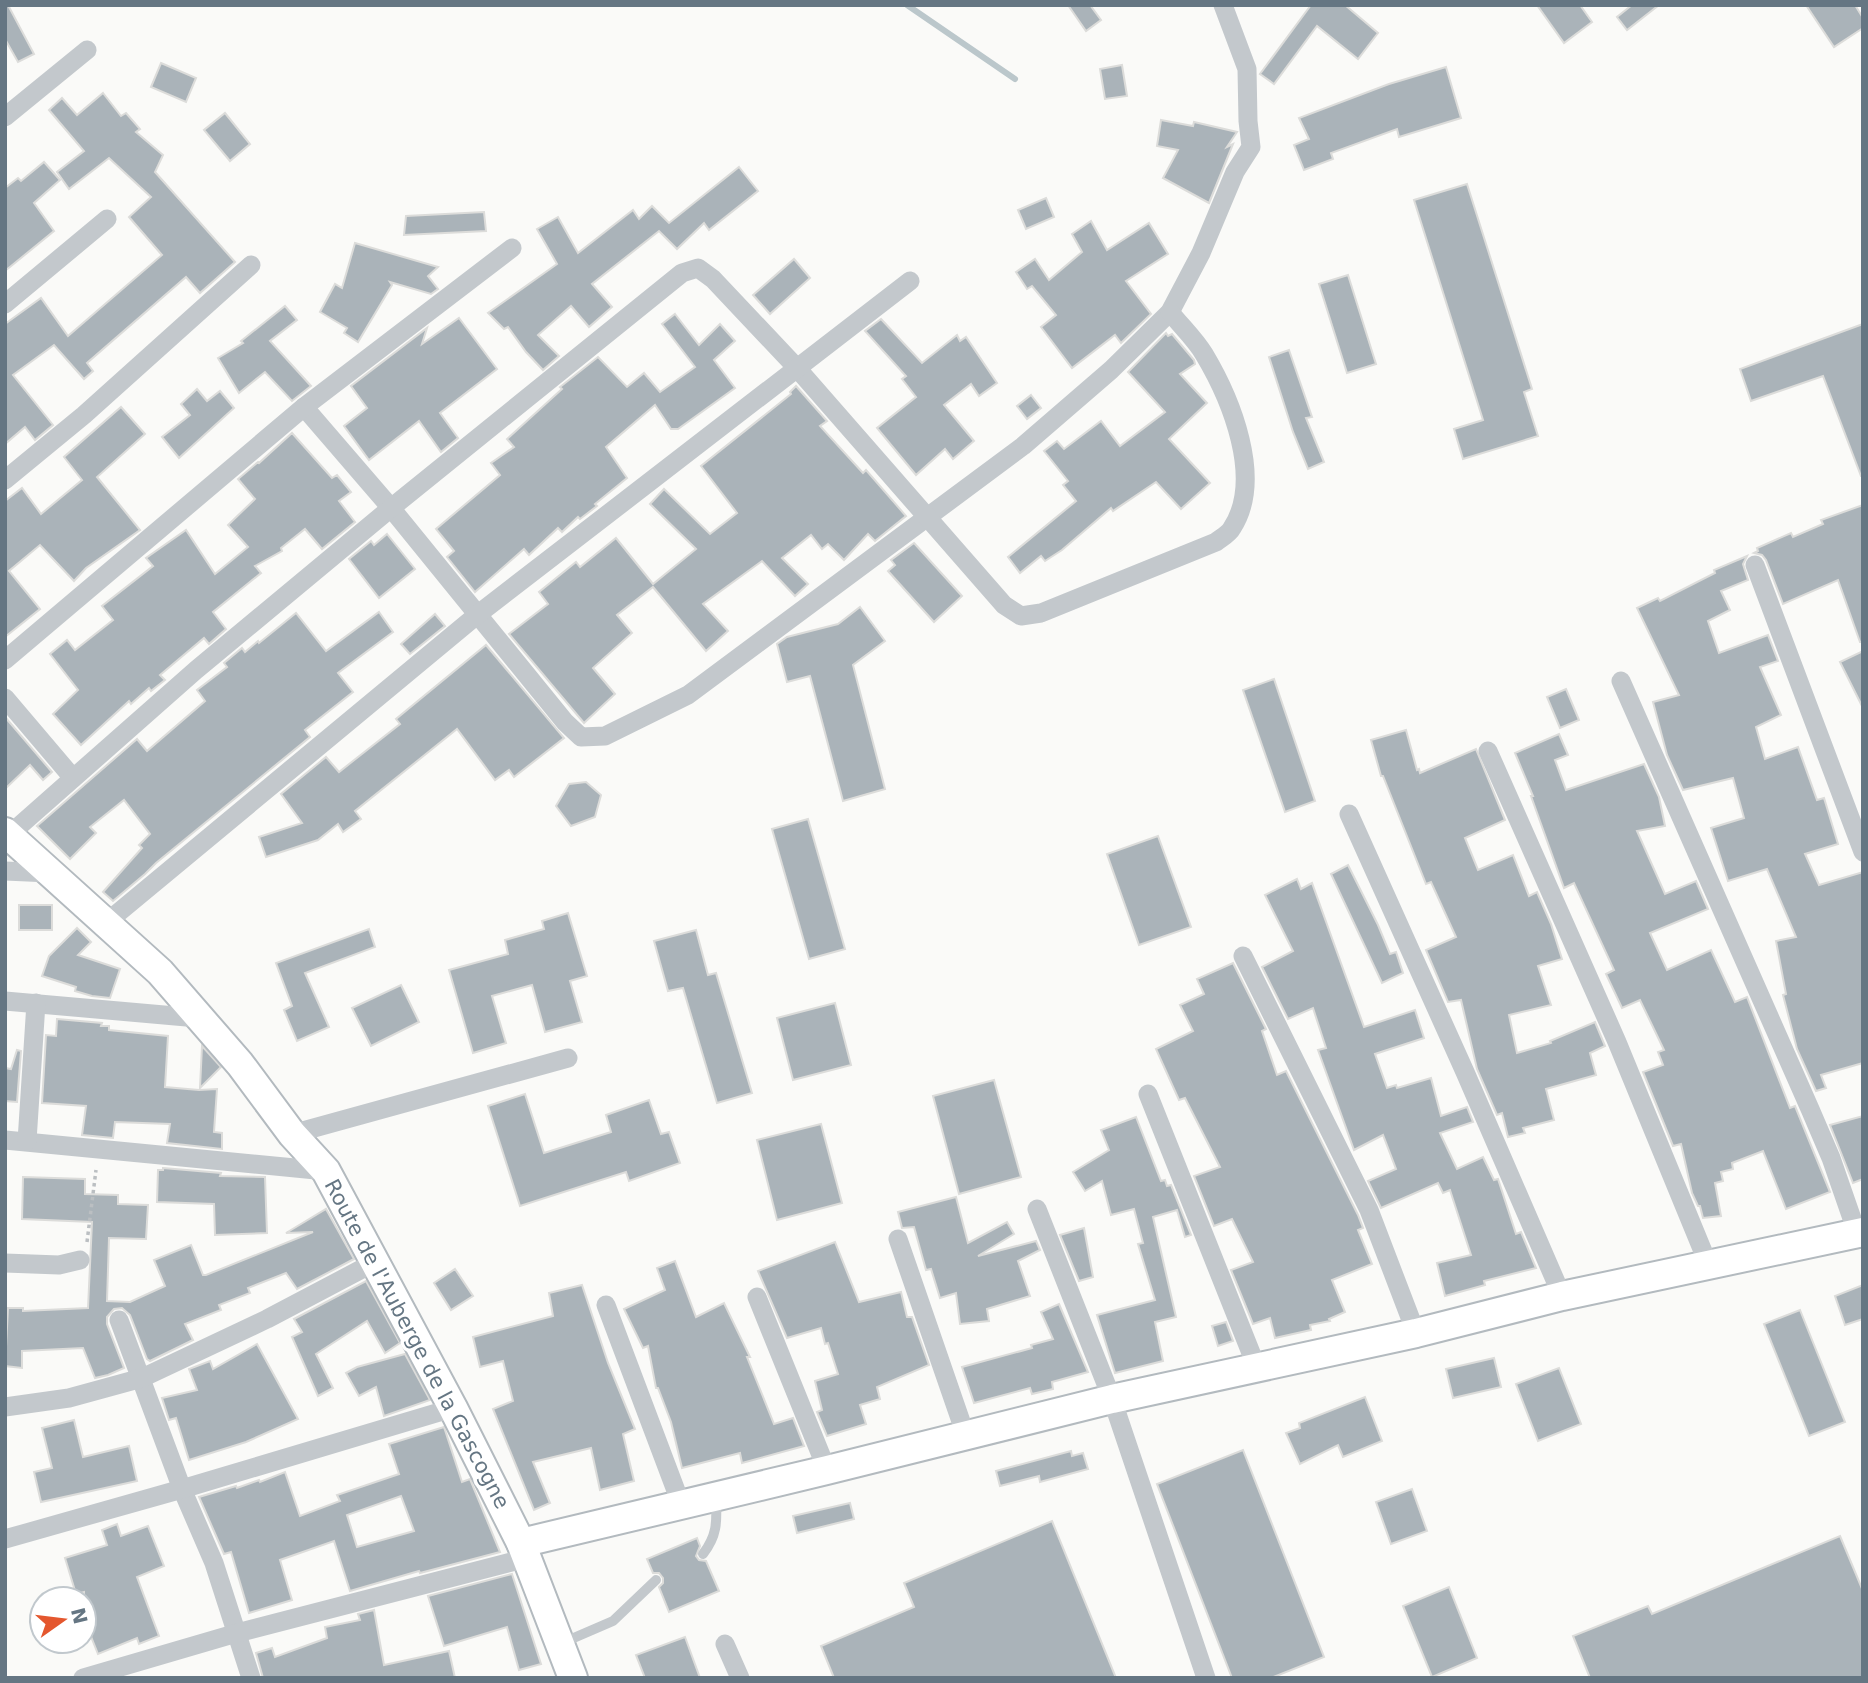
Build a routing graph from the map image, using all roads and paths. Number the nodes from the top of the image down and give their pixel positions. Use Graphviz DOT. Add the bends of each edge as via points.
graph roads {
  1 [pos="1223,5"];
  2 [pos="87,50"];
  3 [pos="5,117"];
  4 [pos="107,219"];
  5 [pos="512,248"];
  6 [pos="251,265"];
  7 [pos="910,281"];
  8 [pos="5,303"];
  9 [pos="1170,312"];
  10 [pos="796,367"];
  11 [pos="304,407"];
  12 [pos="5,480"];
  13 [pos="391,508"];
  14 [pos="928,517"];
  15 [pos="1755,565"];
  16 [pos="477,615"];
  17 [pos="5,660"];
  18 [pos="1621,681"];
  19 [pos="5,698"];
  20 [pos="1488,751"];
  21 [pos="74,778"];
  22 [pos="1349,814"];
  23 [pos="7,834"];
  24 [pos="1863,852"];
  25 [pos="5,871"];
  26 [pos="50,873"];
  27 [pos="107,922"];
  28 [pos="1243,956"];
  29 [pos="5,1001"];
  30 [pos="36,1003"];
  31 [pos="198,1018"];
  32 [pos="568,1058"];
  33 [pos="1149,1094"];
  34 [pos="292,1134"];
  35 [pos="5,1140"];
  36 [pos="27,1141"];
  37 [pos="98,1150"];
  38 [pos="326,1171"];
  39 [pos="1037,1209"];
  40 [pos="1860,1233"];
  41 [pos="898,1240"];
  42 [pos="80,1260"];
  43 [pos="375,1262"];
  44 [pos="5,1263"];
  45 [pos="1709,1266"];
  46 [pos="1562,1296"];
  47 [pos="757,1297"];
  48 [pos="606,1305"];
  49 [pos="119,1320"];
  50 [pos="1416,1333"];
  51 [pos="1257,1368"];
  52 [pos="142,1378"];
  53 [pos="1112,1399"];
  54 [pos="5,1408"];
  55 [pos="453,1408"];
  56 [pos="966,1436"];
  57 [pos="827,1470"];
  58 [pos="182,1489"];
  59 [pos="716,1496"];
  60 [pos="681,1504"];
  61 [pos="5,1539"];
  62 [pos="524,1551"];
  63 [pos="704,1554"];
  64 [pos="656,1580"];
  65 [pos="237,1633"];
  66 [pos="560,1644"];
  67 [pos="725,1644"];
  68 [pos="83,1678"];
  69 [pos="251,1678"];
  70 [pos="573,1678"];
  71 [pos="740,1678"];
  72 [pos="1206,1678"];
  1 -- 9 [label="street" via="1247,69 1251,147"];
  2 -- 3 [label="street"];
  4 -- 8 [label="street"];
  5 -- 11 [label="street"];
  6 -- 12 [label="street"];
  7 -- 10 [label="street"];
  9 -- 14 [label="street" via="1023,446"];
  9 -- 14 [label="street" via="1203,352 1231,407 1245,485 1242,507 1231,530 1216,542 1041,613 1021,616 1004,605"];
  10 -- 13 [label="street" via="713,279 698,268 682,273"];
  10 -- 14 [label="street"];
  10 -- 16 [label="street"];
  11 -- 13 [label="street"];
  11 -- 17 [label="street"];
  13 -- 16 [label="street"];
  13 -- 21 [label="street"];
  14 -- 16 [label="street" via="688,695 605,736 581,737 565,722"];
  15 -- 24 [label="street"];
  16 -- 27 [label="street"];
  18 -- 40 [label="street"];
  19 -- 21 [label="street"];
  20 -- 45 [label="street" via="1617,1042"];
  21 -- 23 [label="street"];
  22 -- 46 [label="street"];
  23 -- 26 [label="street, Route de l'Auberge de la Gascogne"];
  25 -- 26 [label="street"];
  26 -- 27 [label="street, Route de l'Auberge de la Gascogne"];
  27 -- 31 [label="street, Route de l'Auberge de la Gascogne" via="160,972"];
  28 -- 50 [label="street" via="1369,1210"];
  29 -- 30 [label="street"];
  30 -- 31 [label="street"];
  30 -- 36 [label="street"];
  31 -- 34 [label="street, Route de l'Auberge de la Gascogne" via="240,1064"];
  32 -- 34 [label="street"];
  33 -- 51 [label="street"];
  34 -- 38 [label="street, Route de l'Auberge de la Gascogne"];
  35 -- 36 [label="street"];
  36 -- 37 [label="street"];
  37 -- 38 [label="street"];
  37 -- 42 [label="path" via="87,1244"];
  38 -- 43 [label="street, Route de l'Auberge de la Gascogne"];
  39 -- 53 [label="street"];
  40 -- 45 [label="street"];
  41 -- 56 [label="street"];
  42 -- 44 [label="street" via="59,1265"];
  43 -- 52 [label="street"];
  43 -- 55 [label="street, Route de l'Auberge de la Gascogne"];
  45 -- 46 [label="street"];
  46 -- 50 [label="street"];
  47 -- 57 [label="street"];
  48 -- 60 [label="street"];
  49 -- 52 [label="street"];
  50 -- 51 [label="street"];
  51 -- 53 [label="street"];
  52 -- 54 [label="street" via="69,1398"];
  52 -- 58 [label="street"];
  53 -- 56 [label="street"];
  53 -- 72 [label="street"];
  55 -- 58 [label="street"];
  55 -- 62 [label="street, Route de l'Auberge de la Gascogne"];
  56 -- 57 [label="street"];
  57 -- 59 [label="street"];
  58 -- 61 [label="street"];
  58 -- 65 [label="street"];
  59 -- 60 [label="street"];
  59 -- 63 [label="lane" via="718,1525"];
  60 -- 62 [label="street"];
  62 -- 65 [label="street"];
  62 -- 66 [label="street, Route de l'Auberge de la Gascogne"];
  64 -- 66 [label="lane" via="613,1621"];
  65 -- 68 [label="street"];
  65 -- 69 [label="street"];
  66 -- 70 [label="street, Route de l'Auberge de la Gascogne"];
  67 -- 71 [label="street"];
}
